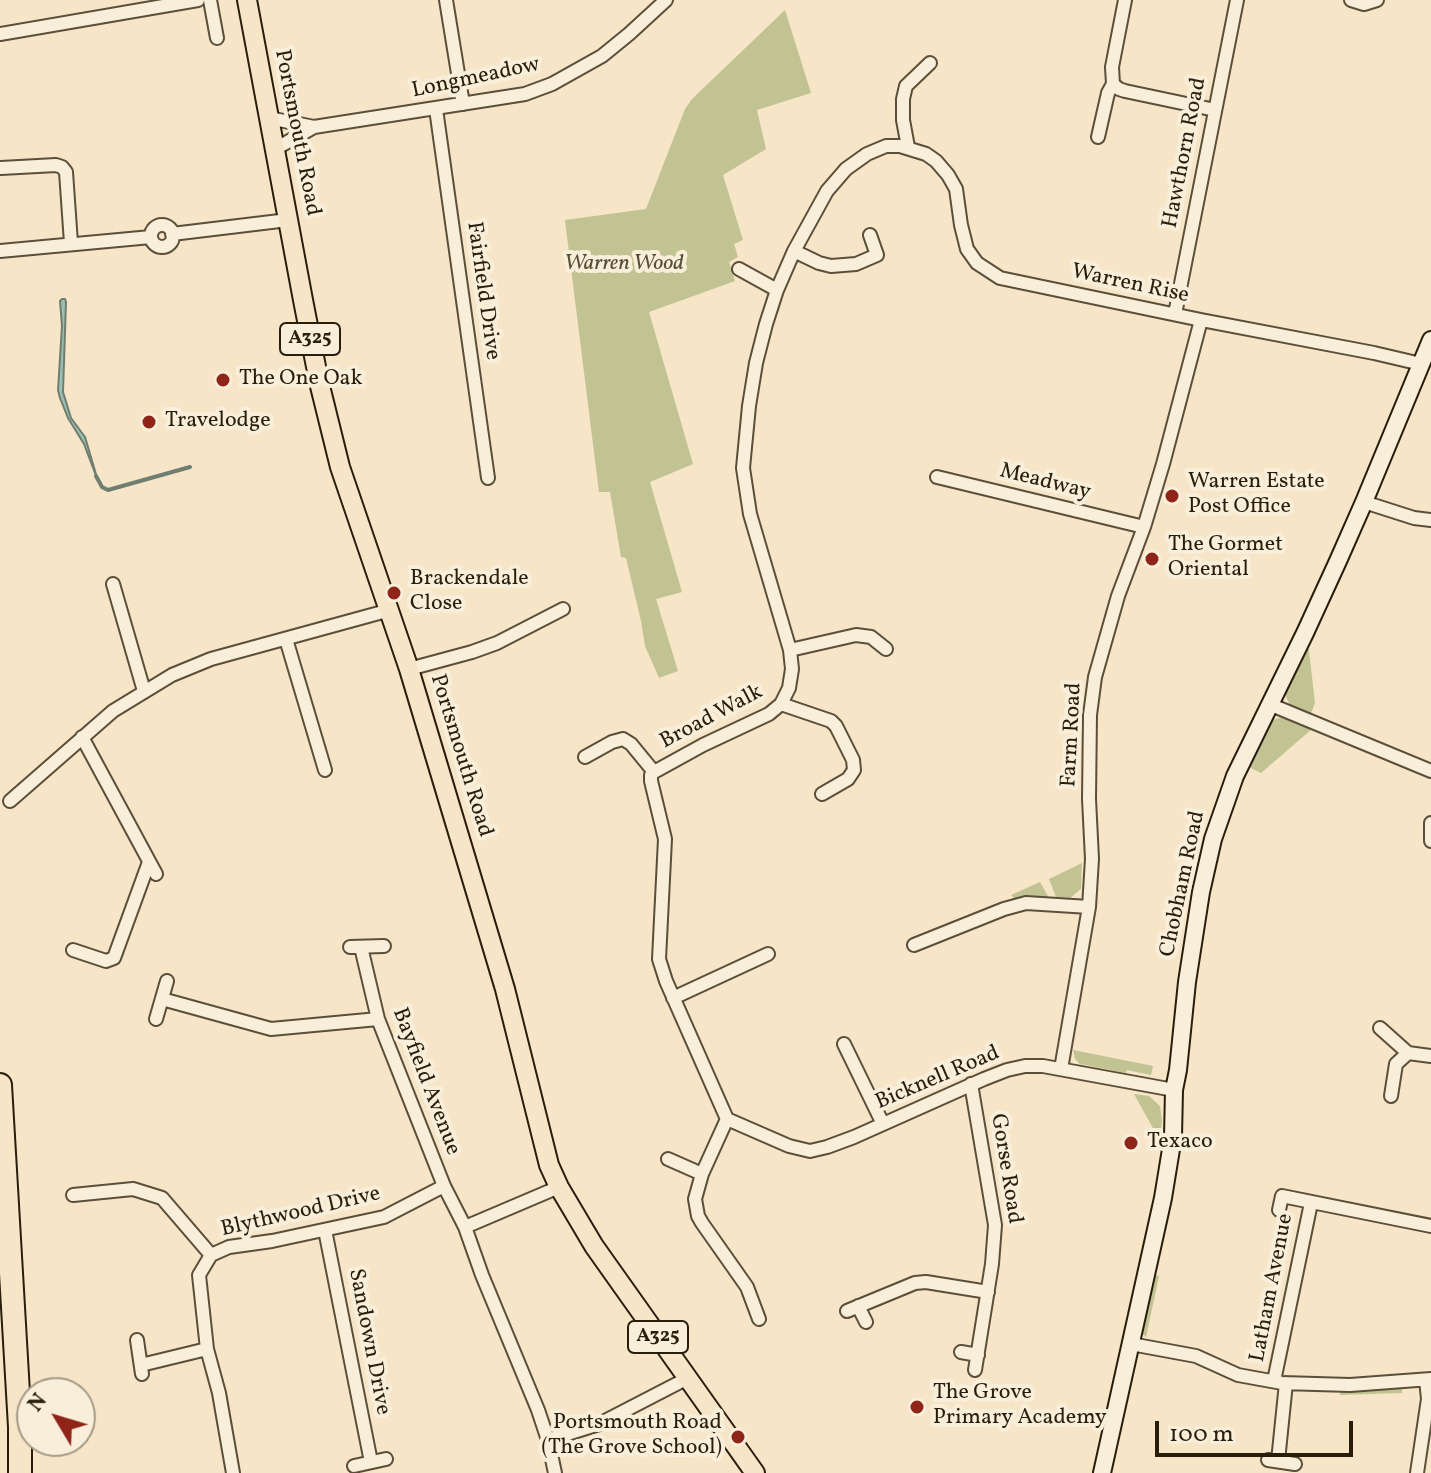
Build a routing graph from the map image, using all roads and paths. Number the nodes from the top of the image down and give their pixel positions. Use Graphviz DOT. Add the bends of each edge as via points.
graph roads {
  1 [pos="198,0"];
  2 [pos="210,0"];
  3 [pos="247,0"];
  4 [pos="446,0"];
  5 [pos="666,0"];
  6 [pos="1125,0"];
  7 [pos="1237,0"];
  8 [pos="1351,0"];
  9 [pos="1377,0"];
  10 [pos="0,34"];
  11 [pos="217,38"];
  12 [pos="930,63"];
  13 [pos="1113,84"];
  14 [pos="463,104"];
  15 [pos="436,109"];
  16 [pos="1215,110"];
  17 [pos="269,118"];
  18 [pos="314,127"];
  19 [pos="1098,137"];
  20 [pos="908,147"];
  21 [pos="275,149"];
  22 [pos="1,168"];
  23 [pos="288,220"];
  24 [pos="870,235"];
  25 [pos="71,243"];
  26 [pos="0,251"];
  27 [pos="794,251"];
  28 [pos="739,269"];
  29 [pos="777,290"];
  30 [pos="1175,314"];
  31 [pos="1201,320"];
  32 [pos="1431,340"];
  33 [pos="1421,364"];
  34 [pos="937,477"];
  35 [pos="488,478"];
  36 [pos="1364,502"];
  37 [pos="1431,520"];
  38 [pos="1144,527"];
  39 [pos="113,584"];
  40 [pos="563,609"];
  41 [pos="390,610"];
  42 [pos="286,639"];
  43 [pos="886,649"];
  44 [pos="790,650"];
  45 [pos="409,669"];
  46 [pos="144,691"];
  47 [pos="781,704"];
  48 [pos="1269,704"];
  49 [pos="82,737"];
  50 [pos="585,757"];
  51 [pos="325,770"];
  52 [pos="1431,771"];
  53 [pos="654,772"];
  54 [pos="831,794"];
  55 [pos="10,801"];
  56 [pos="1431,823"];
  57 [pos="1431,841"];
  58 [pos="1089,907"];
  59 [pos="914,945"];
  60 [pos="384,946"];
  61 [pos="73,950"];
  62 [pos="765,960"];
  63 [pos="167,981"];
  64 [pos="673,998"];
  65 [pos="162,999"];
  66 [pos="156,1019"];
  67 [pos="378,1019"];
  68 [pos="1380,1028"];
  69 [pos="844,1044"];
  70 [pos="1408,1053"];
  71 [pos="1431,1056"];
  72 [pos="1061,1069"];
  73 [pos="971,1084"];
  74 [pos="0,1085"];
  75 [pos="1174,1090"];
  76 [pos="1391,1096"];
  77 [pos="727,1119"];
  78 [pos="883,1124"];
  79 [pos="668,1159"];
  80 [pos="702,1174"];
  81 [pos="444,1186"];
  82 [pos="559,1187"];
  83 [pos="73,1195"];
  84 [pos="1311,1203"];
  85 [pos="1279,1210"];
  86 [pos="1431,1226"];
  87 [pos="465,1227"];
  88 [pos="325,1230"];
  89 [pos="211,1255"];
  90 [pos="988,1292"];
  91 [pos="752,1304"];
  92 [pos="739,1311"];
  93 [pos="759,1319"];
  94 [pos="866,1322"];
  95 [pos="137,1340"];
  96 [pos="1131,1344"];
  97 [pos="207,1349"];
  98 [pos="961,1352"];
  99 [pos="978,1355"];
  100 [pos="975,1370"];
  101 [pos="688,1378"];
  102 [pos="1428,1379"];
  103 [pos="1280,1382"];
  104 [pos="548,1440"];
  105 [pos="386,1459"];
  106 [pos="371,1462"];
  107 [pos="1295,1464"];
  108 [pos="354,1466"];
  109 [pos="20,1473"];
  110 [pos="233,1473"];
  111 [pos="555,1473"];
  112 [pos="755,1473"];
  113 [pos="1102,1473"];
  114 [pos="1417,1473"];
  1 -- 10 [label="street"];
  2 -- 11 [label="street"];
  3 -- 17 [label="main road, Portsmouth Road / A325"];
  4 -- 14 [label="street"];
  5 -- 14 [label="street, Longmeadow" via="602,56 552,84"];
  6 -- 13 [label="street"];
  7 -- 16 [label="street, Hawthorn Road"];
  8 -- 9 [label="street"];
  12 -- 20 [label="street" via="906,86 903,120"];
  13 -- 16 [label="street"];
  13 -- 19 [label="street"];
  14 -- 15 [label="street, Longmeadow"];
  15 -- 18 [label="street, Longmeadow"];
  15 -- 35 [label="street, Fairfield Drive"];
  16 -- 30 [label="street, Hawthorn Road"];
  17 -- 18 [label="street"];
  17 -- 21 [label="main road, Portsmouth Road / A325"];
  18 -- 21 [label="street"];
  20 -- 27 [label="street" via="881,148 846,169 823,197"];
  20 -- 30 [label="street, Warren Rise" via="936,161 953,182 967,249 985,269 1008,280"];
  21 -- 23 [label="main road, Portsmouth Road / A325"];
  22 -- 25 [label="street" via="62,167"];
  23 -- 25 [label="street" via="172,234 165,246 156,245 151,237"];
  23 -- 41 [label="main road, Portsmouth Road / A325" via="340,467"];
  24 -- 27 [label="street" via="877,255 856,264 831,266"];
  25 -- 26 [label="street"];
  27 -- 29 [label="street"];
  28 -- 29 [label="street"];
  29 -- 44 [label="street" via="756,363 742,462 750,514"];
  30 -- 31 [label="street, Warren Rise"];
  31 -- 33 [label="street, Warren Rise"];
  31 -- 38 [label="street, Farm Road"];
  32 -- 33 [label="main road, Chobham Road"];
  33 -- 36 [label="main road, Chobham Road"];
  34 -- 38 [label="street, Meadway"];
  36 -- 37 [label="street"];
  36 -- 48 [label="main road, Chobham Road"];
  38 -- 58 [label="street, Farm Road" via="1092,695"];
  39 -- 46 [label="street"];
  40 -- 45 [label="street" via="497,643"];
  41 -- 42 [label="street"];
  41 -- 45 [label="main road, Portsmouth Road / A325"];
  42 -- 46 [label="street" via="211,659"];
  42 -- 51 [label="street"];
  43 -- 44 [label="street" via="871,637 856,635"];
  44 -- 47 [label="street, Broad Walk" via="792,675"];
  45 -- 82 [label="main road, Portsmouth Road / A325"];
  46 -- 49 [label="street"];
  47 -- 53 [label="street, Broad Walk"];
  47 -- 54 [label="street" via="836,726 854,770"];
  48 -- 52 [label="street"];
  48 -- 75 [label="main road, Chobham Road" via="1231,785 1208,856"];
  49 -- 55 [label="street"];
  49 -- 61 [label="street" via="153,868 114,958 106,961"];
  50 -- 53 [label="street" via="623,739"];
  53 -- 64 [label="street" via="651,781 665,839 659,959"];
  56 -- 57 [label="street"];
  58 -- 59 [label="street" via="1026,903"];
  58 -- 72 [label="street, Farm Road"];
  60 -- 67 [label="street, Bayfield Avenue" via="356,947"];
  62 -- 64 [label="street"];
  63 -- 65 [label="street"];
  64 -- 77 [label="street"];
  65 -- 66 [label="street"];
  65 -- 67 [label="street" via="271,1029"];
  67 -- 81 [label="street, Bayfield Avenue"];
  68 -- 70 [label="street"];
  69 -- 78 [label="street"];
  70 -- 71 [label="street"];
  70 -- 76 [label="street" via="1396,1064"];
  72 -- 73 [label="street, Bicknell Road" via="1025,1066"];
  72 -- 75 [label="street, Bicknell Road"];
  73 -- 78 [label="street, Bicknell Road"];
  73 -- 90 [label="street, Gorse Road" via="995,1225"];
  74 -- 109 [label="highway"];
  75 -- 96 [label="main road, Chobham Road" via="1171,1154"];
  77 -- 78 [label="street, Bicknell Road" via="810,1151"];
  77 -- 80 [label="street"];
  79 -- 80 [label="street"];
  80 -- 91 [label="street" via="695,1199 698,1216 747,1287"];
  81 -- 87 [label="street, Bayfield Avenue"];
  81 -- 88 [label="street, Blythwood Drive" via="384,1217"];
  82 -- 87 [label="street"];
  82 -- 101 [label="main road, Portsmouth Road / A325" via="594,1246"];
  83 -- 89 [label="street" via="133,1189 162,1198"];
  84 -- 85 [label="street, Latham Avenue" via="1282,1196"];
  84 -- 86 [label="street, Latham Avenue"];
  84 -- 103 [label="street, Latham Avenue"];
  87 -- 104 [label="street, Bayfield Avenue"];
  88 -- 89 [label="street, Blythwood Drive"];
  88 -- 106 [label="street, Sandown Drive"];
  89 -- 97 [label="street, Blythwood Drive" via="199,1275"];
  90 -- 94 [label="street" via="915,1283 852,1308"];
  90 -- 99 [label="street, Gorse Road"];
  91 -- 92 [label="street"];
  91 -- 93 [label="street"];
  95 -- 97 [label="street" via="142,1369"];
  96 -- 103 [label="street" via="1196,1356 1238,1375"];
  96 -- 113 [label="main road, Chobham Road"];
  97 -- 110 [label="street, Blythwood Drive"];
  98 -- 99 [label="street"];
  99 -- 100 [label="street, Gorse Road"];
  101 -- 104 [label="street" via="599,1424"];
  101 -- 112 [label="main road, Portsmouth Road / A325"];
  102 -- 103 [label="street" via="1350,1385"];
  102 -- 114 [label="street"];
  103 -- 107 [label="street, Latham Avenue" via="1273,1461"];
  104 -- 111 [label="street, Bayfield Avenue"];
  105 -- 106 [label="street"];
  106 -- 108 [label="street"];
}
